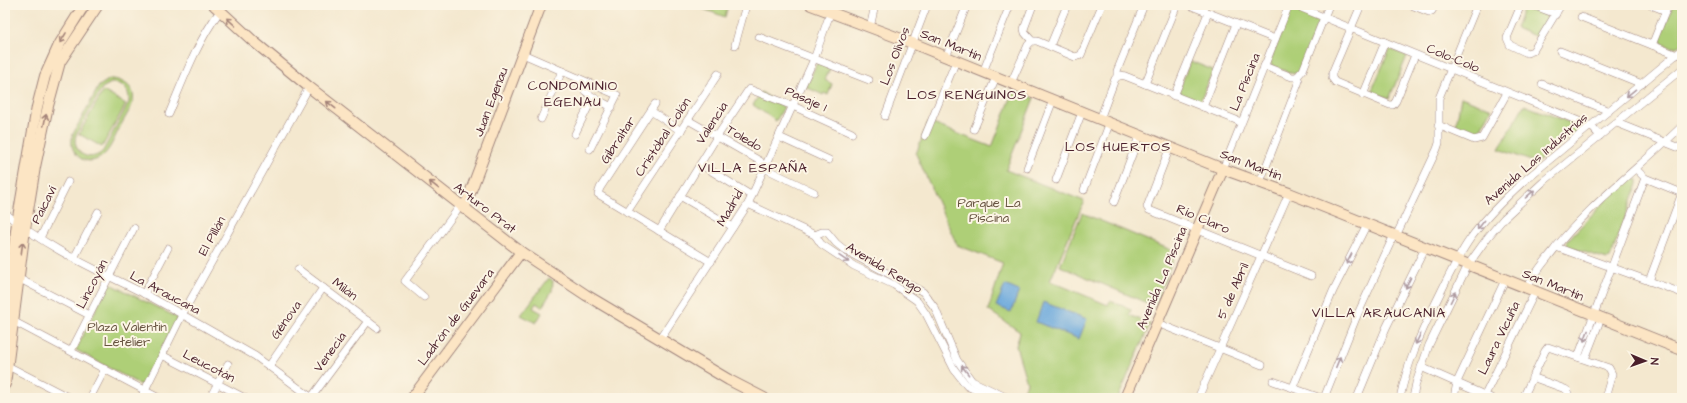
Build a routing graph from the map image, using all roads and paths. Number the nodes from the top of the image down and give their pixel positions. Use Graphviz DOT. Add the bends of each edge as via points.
graph roads {
  1 [pos="84,5"];
  2 [pos="98,5"];
  3 [pos="541,5"];
  4 [pos="746,5"];
  5 [pos="811,5"];
  6 [pos="875,5"];
  7 [pos="927,5"];
  8 [pos="967,5"];
  9 [pos="1010,5"];
  10 [pos="1033,5"];
  11 [pos="1067,5"];
  12 [pos="1102,5"];
  13 [pos="1144,5"];
  14 [pos="1177,5"];
  15 [pos="1189,5"];
  16 [pos="1289,5"];
  17 [pos="1294,5"];
  18 [pos="1329,5"];
  19 [pos="1361,5"];
  20 [pos="1411,5"];
  21 [pos="1435,5"];
  22 [pos="1477,5"];
  23 [pos="1521,5"];
  24 [pos="1532,5"];
  25 [pos="1561,5"];
  26 [pos="1651,5"];
  27 [pos="217,8"];
  28 [pos="1667,8"];
  29 [pos="832,9"];
  30 [pos="1208,12"];
  31 [pos="1556,14"];
  32 [pos="1324,17"];
  33 [pos="1581,17"];
  34 [pos="1236,24"];
  35 [pos="870,28"];
  36 [pos="1351,28"];
  37 [pos="759,37"];
  38 [pos="1275,39"];
  39 [pos="1032,42"];
  40 [pos="1385,42"];
  41 [pos="912,43"];
  42 [pos="735,45"];
  43 [pos="1652,45"];
  44 [pos="1050,46"];
  45 [pos="1560,51"];
  46 [pos="1679,53"];
  47 [pos="523,54"];
  48 [pos="1415,55"];
  49 [pos="814,59"];
  50 [pos="951,59"];
  51 [pos="1264,66"];
  52 [pos="1450,69"];
  53 [pos="1682,69"];
  54 [pos="562,71"];
  55 [pos="983,72"];
  56 [pos="718,74"];
  57 [pos="1117,76"];
  58 [pos="996,77"];
  59 [pos="1297,77"];
  60 [pos="578,78"];
  61 [pos="868,80"];
  62 [pos="1011,83"];
  63 [pos="1145,84"];
  64 [pos="1542,84"];
  65 [pos="1642,84"];
  66 [pos="309,87"];
  67 [pos="749,89"];
  68 [pos="1507,93"];
  69 [pos="1363,95"];
  70 [pos="1174,96"];
  71 [pos="593,97"];
  72 [pos="1053,100"];
  73 [pos="655,104"];
  74 [pos="794,106"];
  75 [pos="612,107"];
  76 [pos="1202,107"];
  77 [pos="651,111"];
  78 [pos="1608,111"];
  79 [pos="1082,112"];
  80 [pos="169,114"];
  81 [pos="885,116"];
  82 [pos="1100,118"];
  83 [pos="541,119"];
  84 [pos="688,120"];
  85 [pos="1110,122"];
  86 [pos="1241,122"];
  87 [pos="1617,123"];
  88 [pos="1438,125"];
  89 [pos="1591,126"];
  90 [pos="1682,126"];
  91 [pos="974,130"];
  92 [pos="681,132"];
  93 [pos="852,133"];
  94 [pos="575,134"];
  95 [pos="1140,134"];
  96 [pos="718,136"];
  97 [pos="925,136"];
  98 [pos="1600,136"];
  99 [pos="779,138"];
  100 [pos="1665,142"];
  101 [pos="1170,147"];
  102 [pos="590,149"];
  103 [pos="1682,149"];
  104 [pos="829,160"];
  105 [pos="700,164"];
  106 [pos="764,168"];
  107 [pos="1026,168"];
  108 [pos="1223,169"];
  109 [pos="1636,169"];
  110 [pos="1645,178"];
  111 [pos="1056,180"];
  112 [pos="68,182"];
  113 [pos="1260,182"];
  114 [pos="1084,190"];
  115 [pos="814,192"];
  116 [pos="1289,193"];
  117 [pos="1682,193"];
  118 [pos="680,196"];
  119 [pos="752,196"];
  120 [pos="1114,202"];
  121 [pos="748,204"];
  122 [pos="462,207"];
  123 [pos="98,212"];
  124 [pos="627,212"];
  125 [pos="5,213"];
  126 [pos="1367,224"];
  127 [pos="21,226"];
  128 [pos="733,227"];
  129 [pos="134,228"];
  130 [pos="1197,229"];
  131 [pos="658,231"];
  132 [pos="815,235"];
  133 [pos="1395,236"];
  134 [pos="40,238"];
  135 [pos="1556,247"];
  136 [pos="168,248"];
  137 [pos="1425,248"];
  138 [pos="521,252"];
  139 [pos="1261,257"];
  140 [pos="74,258"];
  141 [pos="1457,260"];
  142 [pos="711,262"];
  143 [pos="1468,265"];
  144 [pos="1612,267"];
  145 [pos="298,269"];
  146 [pos="1311,276"];
  147 [pos="109,277"];
  148 [pos="18,278"];
  149 [pos="1505,280"];
  150 [pos="1649,281"];
  151 [pos="323,288"];
  152 [pos="1531,290"];
  153 [pos="1682,293"];
  154 [pos="144,294"];
  155 [pos="424,298"];
  156 [pos="90,315"];
  157 [pos="182,315"];
  158 [pos="1597,317"];
  159 [pos="9,321"];
  160 [pos="368,321"];
  161 [pos="1157,323"];
  162 [pos="377,328"];
  163 [pos="660,339"];
  164 [pos="1221,348"];
  165 [pos="1682,350"];
  166 [pos="71,351"];
  167 [pos="162,355"];
  168 [pos="1581,358"];
  169 [pos="228,364"];
  170 [pos="1262,365"];
  171 [pos="8,366"];
  172 [pos="269,366"];
  173 [pos="1421,367"];
  174 [pos="105,369"];
  175 [pos="1532,377"];
  176 [pos="1273,381"];
  177 [pos="1457,382"];
  178 [pos="5,384"];
  179 [pos="217,384"];
  180 [pos="1293,387"];
  181 [pos="145,390"];
  182 [pos="1488,396"];
  183 [pos="70,398"];
  184 [pos="90,398"];
  185 [pos="141,398"];
  186 [pos="159,398"];
  187 [pos="210,398"];
  188 [pos="245,398"];
  189 [pos="312,398"];
  190 [pos="412,398"];
  191 [pos="764,398"];
  192 [pos="993,398"];
  193 [pos="1008,398"];
  194 [pos="1125,398"];
  195 [pos="1198,398"];
  196 [pos="1322,398"];
  197 [pos="1357,398"];
  198 [pos="1400,398"];
  199 [pos="1413,398"];
  200 [pos="1454,398"];
  201 [pos="1523,398"];
  202 [pos="1568,398"];
  203 [pos="1605,398"];
  1 -- 127 [label="main road, one-way" via="59,44 45,76 38,107"];
  127 -- 2 [label="main road, one-way" via="56,73 68,49"];
  3 -- 47 [label="main road, Juan Egenau"];
  4 -- 42 [label="street"];
  5 -- 29 [label="main road, San Martín"];
  6 -- 35 [label="street"];
  7 -- 41 [label="street, Los Olivos"];
  8 -- 50 [label="street"];
  9 -- 55 [label="street"];
  10 -- 39 [label="street" via="1024,29"];
  11 -- 44 [label="street"];
  12 -- 44 [label="street" via="1080,56 1075,57"];
  13 -- 57 [label="street"];
  14 -- 63 [label="street"];
  15 -- 30 [label="street"];
  16 -- 38 [label="street, La Piscina"];
  17 -- 32 [label="street, Colo-Colo"];
  18 -- 32 [label="street"];
  19 -- 36 [label="street"];
  20 -- 21 [label="street" via="1429,12"];
  22 -- 52 [label="street"];
  23 -- 31 [label="street" via="1507,38 1510,46 1527,53 1533,51"];
  24 -- 31 [label="street"];
  25 -- 31 [label="street"];
  26 -- 28 [label="street"];
  66 -- 27 [label="main road, Arturo Prat, one-way"];
  27 -- 80 [label="street"];
  28 -- 43 [label="street"];
  29 -- 35 [label="main road, San Martín"];
  29 -- 49 [label="street, Madrid"];
  30 -- 34 [label="street"];
  30 -- 70 [label="street"];
  32 -- 36 [label="street, Colo-Colo"];
  32 -- 59 [label="street" via="1303,70"];
  33 -- 43 [label="street"];
  34 -- 38 [label="street"];
  34 -- 76 [label="street"];
  35 -- 41 [label="main road, San Martín"];
  36 -- 40 [label="street, Colo-Colo"];
  36 -- 69 [label="street" via="1332,75 1338,85"];
  37 -- 49 [label="street"];
  38 -- 51 [label="street, La Piscina"];
  39 -- 44 [label="street" via="1037,41"];
  39 -- 62 [label="street" via="1028,45"];
  40 -- 48 [label="street, Colo-Colo"];
  40 -- 69 [label="street"];
  41 -- 50 [label="main road, San Martín"];
  41 -- 81 [label="street, Los Olivos"];
  43 -- 46 [label="street"];
  45 -- 65 [label="street"];
  46 -- 65 [label="street, Avenida Las Industrias"];
  47 -- 54 [label="street"];
  47 -- 122 [label="main road, Juan Egenau"];
  48 -- 52 [label="street, Colo-Colo"];
  48 -- 69 [label="street" via="1393,105"];
  49 -- 61 [label="street"];
  49 -- 74 [label="street, Madrid"];
  50 -- 55 [label="main road, San Martín"];
  50 -- 97 [label="street"];
  51 -- 59 [label="street"];
  51 -- 86 [label="street, La Piscina"];
  52 -- 68 [label="street, Colo-Colo"];
  52 -- 88 [label="street" via="1439,98"];
  53 -- 87 [label="street, Avenida Las Industrias"];
  54 -- 60 [label="street"];
  54 -- 83 [label="street"];
  55 -- 58 [label="main road, San Martín"];
  56 -- 84 [label="street, Cristóbal Colón"];
  57 -- 63 [label="street" via="1121,75"];
  57 -- 82 [label="street"];
  58 -- 62 [label="main road, San Martín"];
  58 -- 91 [label="street"];
  59 -- 113 [label="street" via="1298,84"];
  60 -- 71 [label="street" via="580,85"];
  60 -- 75 [label="street" via="617,95"];
  62 -- 72 [label="main road, San Martín"];
  63 -- 70 [label="street"];
  64 -- 78 [label="street"];
  65 -- 78 [label="street, Avenida Las Industrias, one-way"];
  122 -- 66 [label="main road, Arturo Prat, one-way"];
  66 -- 157 [label="street, El Pillán"];
  67 -- 74 [label="street, Pasaje 1"];
  67 -- 96 [label="street, Valencia"];
  68 -- 88 [label="street" via="1482,138 1478,140"];
  68 -- 89 [label="street, Colo-Colo"];
  70 -- 76 [label="street"];
  71 -- 75 [label="street"];
  71 -- 94 [label="street"];
  72 -- 79 [label="main road, San Martín"];
  72 -- 107 [label="street"];
  73 -- 77 [label="street, Gibraltar"];
  74 -- 93 [label="street, Pasaje 1"];
  74 -- 99 [label="street, Madrid"];
  75 -- 102 [label="street"];
  76 -- 86 [label="street"];
  77 -- 92 [label="street"];
  77 -- 124 [label="street, Gibraltar" via="598,194"];
  78 -- 89 [label="street, Avenida Las Industrias"];
  79 -- 82 [label="main road, San Martín"];
  79 -- 111 [label="street"];
  82 -- 85 [label="main road, San Martín"];
  84 -- 92 [label="street, Cristóbal Colón"];
  84 -- 96 [label="street, Toledo"];
  85 -- 95 [label="main road, San Martín"];
  85 -- 114 [label="street"];
  86 -- 108 [label="street, La Piscina"];
  87 -- 98 [label="street, Avenida Las Industrias"];
  87 -- 100 [label="street"];
  88 -- 133 [label="street" via="1437,149"];
  89 -- 98 [label="street, Colo-Colo"];
  89 -- 141 [label="street, Avenida Las Industrias, one-way" via="1504,199 1482,224"];
  90 -- 100 [label="street, Laura Vicuña"];
  92 -- 124 [label="street, Cristóbal Colón"];
  95 -- 101 [label="main road, San Martín"];
  95 -- 120 [label="street"];
  96 -- 105 [label="street, Valencia"];
  96 -- 106 [label="street, Toledo" via="760,161"];
  143 -- 98 [label="street, Avenida Las Industrias, one-way" via="1504,218 1543,182"];
  99 -- 104 [label="street"];
  99 -- 106 [label="street, Madrid"];
  100 -- 103 [label="street"];
  100 -- 109 [label="street, Laura Vicuña"];
  101 -- 108 [label="main road, San Martín"];
  101 -- 130 [label="street, Río Claro" via="1147,208"];
  105 -- 118 [label="street, Valencia"];
  105 -- 119 [label="street"];
  106 -- 115 [label="street, Toledo"];
  106 -- 119 [label="street, Madrid"];
  108 -- 113 [label="main road, San Martín"];
  108 -- 130 [label="main road, Avenida La Piscina"];
  109 -- 110 [label="street"];
  109 -- 135 [label="street, Laura Vicuña" via="1604,196"];
  110 -- 117 [label="street"];
  110 -- 144 [label="street"];
  112 -- 134 [label="street, Paicaví"];
  113 -- 116 [label="main road, San Martín"];
  116 -- 126 [label="main road, San Martín"];
  116 -- 139 [label="street, 5 de Abril"];
  117 -- 150 [label="street"];
  118 -- 128 [label="street"];
  118 -- 131 [label="street, Valencia"];
  119 -- 121 [label="street, Madrid"];
  121 -- 128 [label="street, Madrid"];
  121 -- 132 [label="street, Avenida Rengo"];
  122 -- 138 [label="main road, Arturo Prat"];
  122 -- 155 [label="street" via="405,281"];
  123 -- 140 [label="street"];
  124 -- 131 [label="street"];
  125 -- 127 [label="street, La Araucana"];
  126 -- 133 [label="main road, San Martín"];
  126 -- 180 [label="street, one-way" via="1333,291"];
  127 -- 134 [label="street, La Araucana"];
  148 -- 127 [label="main road, one-way"];
  127 -- 159 [label="main road"];
  128 -- 142 [label="street, Madrid"];
  129 -- 147 [label="street, Lincoyán"];
  130 -- 139 [label="street, Río Claro"];
  130 -- 161 [label="main road, Avenida La Piscina"];
  131 -- 142 [label="street"];
  132 -- 192 [label="street, Avenida Rengo, one-way" via="821,244 854,266 917,301 954,369 967,386"];
  193 -- 132 [label="street, Avenida Rengo, one-way" via="972,381 957,360 935,308 923,292 846,252 827,232"];
  133 -- 137 [label="main road, San Martín"];
  196 -- 133 [label="street, one-way"];
  134 -- 140 [label="street, La Araucana"];
  135 -- 144 [label="street"];
  135 -- 152 [label="street, Laura Vicuña" via="1530,281"];
  136 -- 154 [label="street"];
  137 -- 141 [label="main road, San Martín"];
  137 -- 197 [label="street, one-way" via="1386,328"];
  138 -- 163 [label="main road, Arturo Prat"];
  138 -- 190 [label="main road, Ladrón de Guevara"];
  139 -- 146 [label="street, Río Claro"];
  139 -- 164 [label="street, 5 de Abril"];
  140 -- 147 [label="street, La Araucana"];
  141 -- 143 [label="main road, San Martín"];
  141 -- 198 [label="street, Avenida Las Industrias, one-way" via="1416,342"];
  142 -- 163 [label="street, Madrid"];
  143 -- 149 [label="main road, San Martín"];
  173 -- 143 [label="street, Avenida Las Industrias, one-way"];
  144 -- 150 [label="street"];
  144 -- 158 [label="street"];
  145 -- 151 [label="street, Milán"];
  147 -- 154 [label="street, La Araucana"];
  147 -- 156 [label="street, Lincoyán"];
  148 -- 156 [label="street"];
  148 -- 159 [label="main road"];
  149 -- 152 [label="main road, San Martín"];
  149 -- 177 [label="street"];
  150 -- 153 [label="street"];
  151 -- 160 [label="street, Milán"];
  151 -- 172 [label="street, Génova"];
  152 -- 158 [label="main road, San Martín"];
  152 -- 182 [label="street, Laura Vicuña"];
  154 -- 157 [label="street, La Araucana"];
  156 -- 166 [label="street, Lincoyán"];
  157 -- 167 [label="street, El Pillán"];
  157 -- 172 [label="street, La Araucana"];
  158 -- 165 [label="main road, San Martín"];
  158 -- 168 [label="street"];
  159 -- 166 [label="street"];
  159 -- 171 [label="main road"];
  160 -- 162 [label="street, Milán"];
  160 -- 189 [label="street, Venecia"];
  161 -- 164 [label="street"];
  161 -- 194 [label="main road, Avenida La Piscina"];
  163 -- 191 [label="main road, Arturo Prat"];
  164 -- 170 [label="street"];
  164 -- 195 [label="street, 5 de Abril"];
  166 -- 174 [label="street"];
  167 -- 179 [label="street, Leucotán"];
  167 -- 181 [label="street, El Pillán"];
  168 -- 175 [label="street" via="1548,347 1544,350"];
  168 -- 203 [label="street" via="1612,371"];
  169 -- 179 [label="street"];
  171 -- 178 [label="main road"];
  171 -- 183 [label="street"];
  172 -- 189 [label="street, La Araucana"];
  173 -- 177 [label="street"];
  173 -- 199 [label="street, Avenida Las Industrias"];
  174 -- 181 [label="street"];
  174 -- 184 [label="street"];
  175 -- 201 [label="street"];
  175 -- 202 [label="street" via="1565,389 1568,391"];
  176 -- 180 [label="street"];
  177 -- 182 [label="street"];
  177 -- 200 [label="street"];
  179 -- 187 [label="street"];
  179 -- 188 [label="street, Leucotán"];
  180 -- 196 [label="street"];
  181 -- 185 [label="street, El Pillán"];
  181 -- 186 [label="street"];
}
